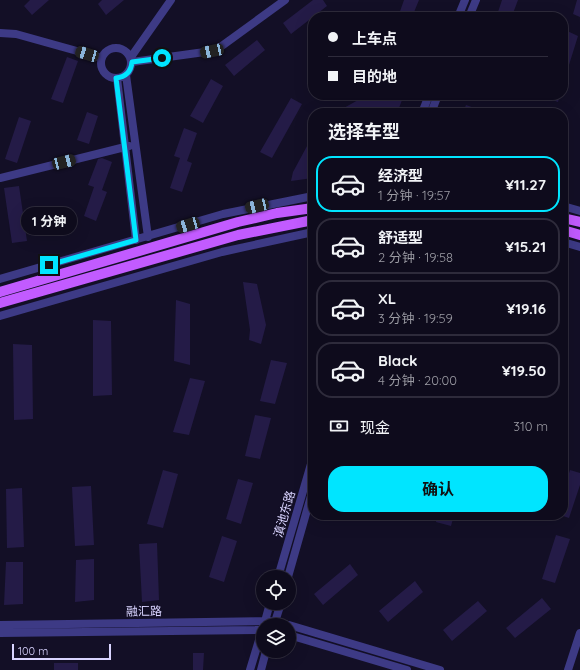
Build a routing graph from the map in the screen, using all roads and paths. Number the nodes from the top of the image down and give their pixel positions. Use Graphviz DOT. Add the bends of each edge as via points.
graph roads {
  1 [pos="171,0"];
  2 [pos="285,0"];
  3 [pos="465,0"];
  4 [pos="476,0"];
  5 [pos="460,12"];
  6 [pos="471,12"];
  7 [pos="0,33"];
  8 [pos="102,58"];
  9 [pos="131,59"];
  10 [pos="126,75"];
  11 [pos="116,78"];
  12 [pos="135,145"];
  13 [pos="125,147"];
  14 [pos="0,178"];
  15 [pos="308,197"];
  16 [pos="568,207"];
  17 [pos="308,209"];
  18 [pos="580,211"];
  19 [pos="568,219"];
  20 [pos="308,221"];
  21 [pos="580,222"];
  22 [pos="568,231"];
  23 [pos="308,233"];
  24 [pos="580,235"];
  25 [pos="148,236"];
  26 [pos="136,240"];
  27 [pos="568,243"];
  28 [pos="580,247"];
  29 [pos="0,279"];
  30 [pos="0,292"];
  31 [pos="0,303"];
  32 [pos="0,316"];
  33 [pos="308,474"];
  34 [pos="308,507"];
  35 [pos="280,570"];
  36 [pos="290,570"];
  37 [pos="0,625"];
  38 [pos="256,627"];
  39 [pos="256,627"];
  40 [pos="296,627"];
  41 [pos="580,632"];
  42 [pos="0,633"];
  43 [pos="296,637"];
  44 [pos="256,650"];
  45 [pos="264,658"];
  46 [pos="250,670"];
  47 [pos="261,670"];
  48 [pos="407,670"];
  49 [pos="440,670"];
  50 [pos="568,670"];
  1 -- 9 [label="street"];
  2 -- 9 [label="street" via="212,51"];
  3 -- 5 [label="street"];
  4 -- 6 [label="street"];
  7 -- 8 [label="street" via="16,34"];
  8 -- 9 [label="street" via="108,49 119,47 124,49"];
  8 -- 11 [label="street" via="104,72 107,76"];
  9 -- 10 [label="street"];
  10 -- 11 [label="street"];
  10 -- 12 [label="street"];
  11 -- 13 [label="street"];
  12 -- 13 [label="street"];
  12 -- 25 [label="street"];
  13 -- 14 [label="street"];
  13 -- 26 [label="street"];
  15 -- 25 [label="street" via="223,214"];
  16 -- 18 [label="street"];
  17 -- 30 [label="main road" via="238,222"];
  19 -- 21 [label="main road"];
  20 -- 31 [label="main road" via="238,235"];
  22 -- 24 [label="main road"];
  23 -- 32 [label="street" via="222,252"];
  25 -- 26 [label="street"];
  26 -- 29 [label="street"];
  27 -- 28 [label="street"];
  33 -- 35 [label="street, 滇池东路"];
  34 -- 36 [label="street, 滇池东路"];
  37 -- 38 [label="street, 融汇路"];
  39 -- 42 [label="street, 融汇路"];
  40 -- 49 [label="street, 融汇路"];
  41 -- 50 [label="street"];
  43 -- 48 [label="street"];
  44 -- 46 [label="street"];
  45 -- 47 [label="street"];
}
